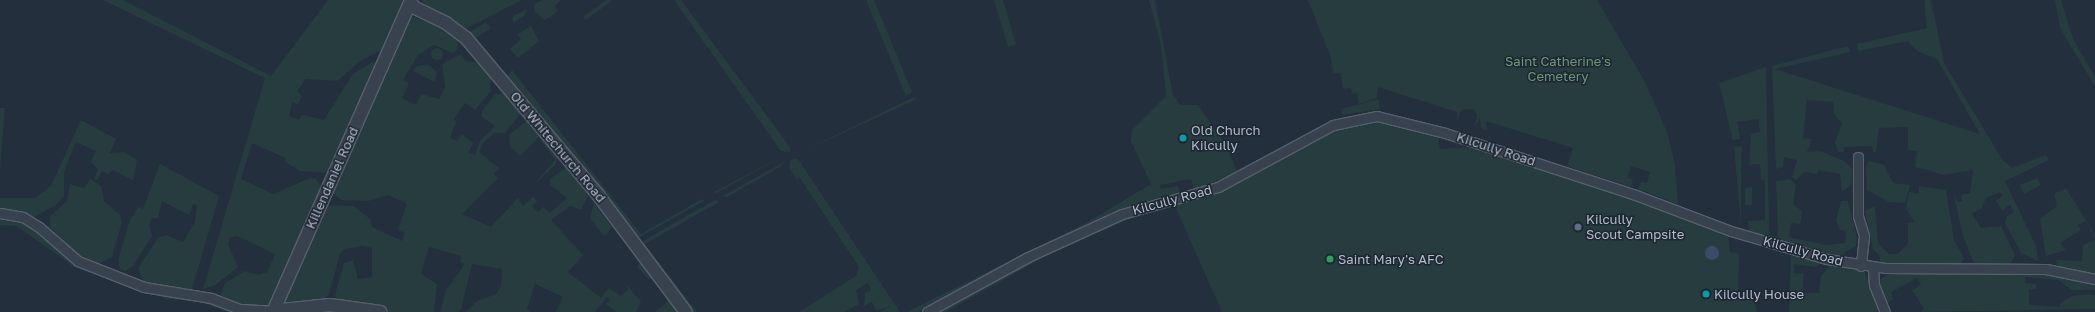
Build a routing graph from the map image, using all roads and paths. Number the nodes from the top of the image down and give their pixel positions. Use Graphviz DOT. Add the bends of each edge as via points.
graph roads {
  1 [pos="410,3"];
  2 [pos="1858,157"];
  3 [pos="0,213"];
  4 [pos="1861,266"];
  5 [pos="1872,267"];
  6 [pos="2095,279"];
  7 [pos="273,311"];
  8 [pos="381,312"];
  9 [pos="686,312"];
  10 [pos="927,312"];
  11 [pos="1885,312"];
  1 -- 7 [label="street, Killendaniel Road"];
  1 -- 9 [label="street, Old Whitechurch Road" via="446,23 466,38 598,195"];
  2 -- 4 [label="street" via="1858,216 1864,236"];
  3 -- 7 [label="street" via="23,217 39,227 78,261 144,287 211,298 240,310"];
  4 -- 5 [label="street, Kilcully Road"];
  4 -- 10 [label="street, Kilcully Road" via="1761,240 1461,138 1402,120 1376,116 1332,125 1218,187 1122,214 1028,257"];
  5 -- 6 [label="street, Kilcully Road" via="2046,269"];
  5 -- 11 [label="street" via="1874,285"];
  7 -- 8 [label="street" via="330,305"];
}
